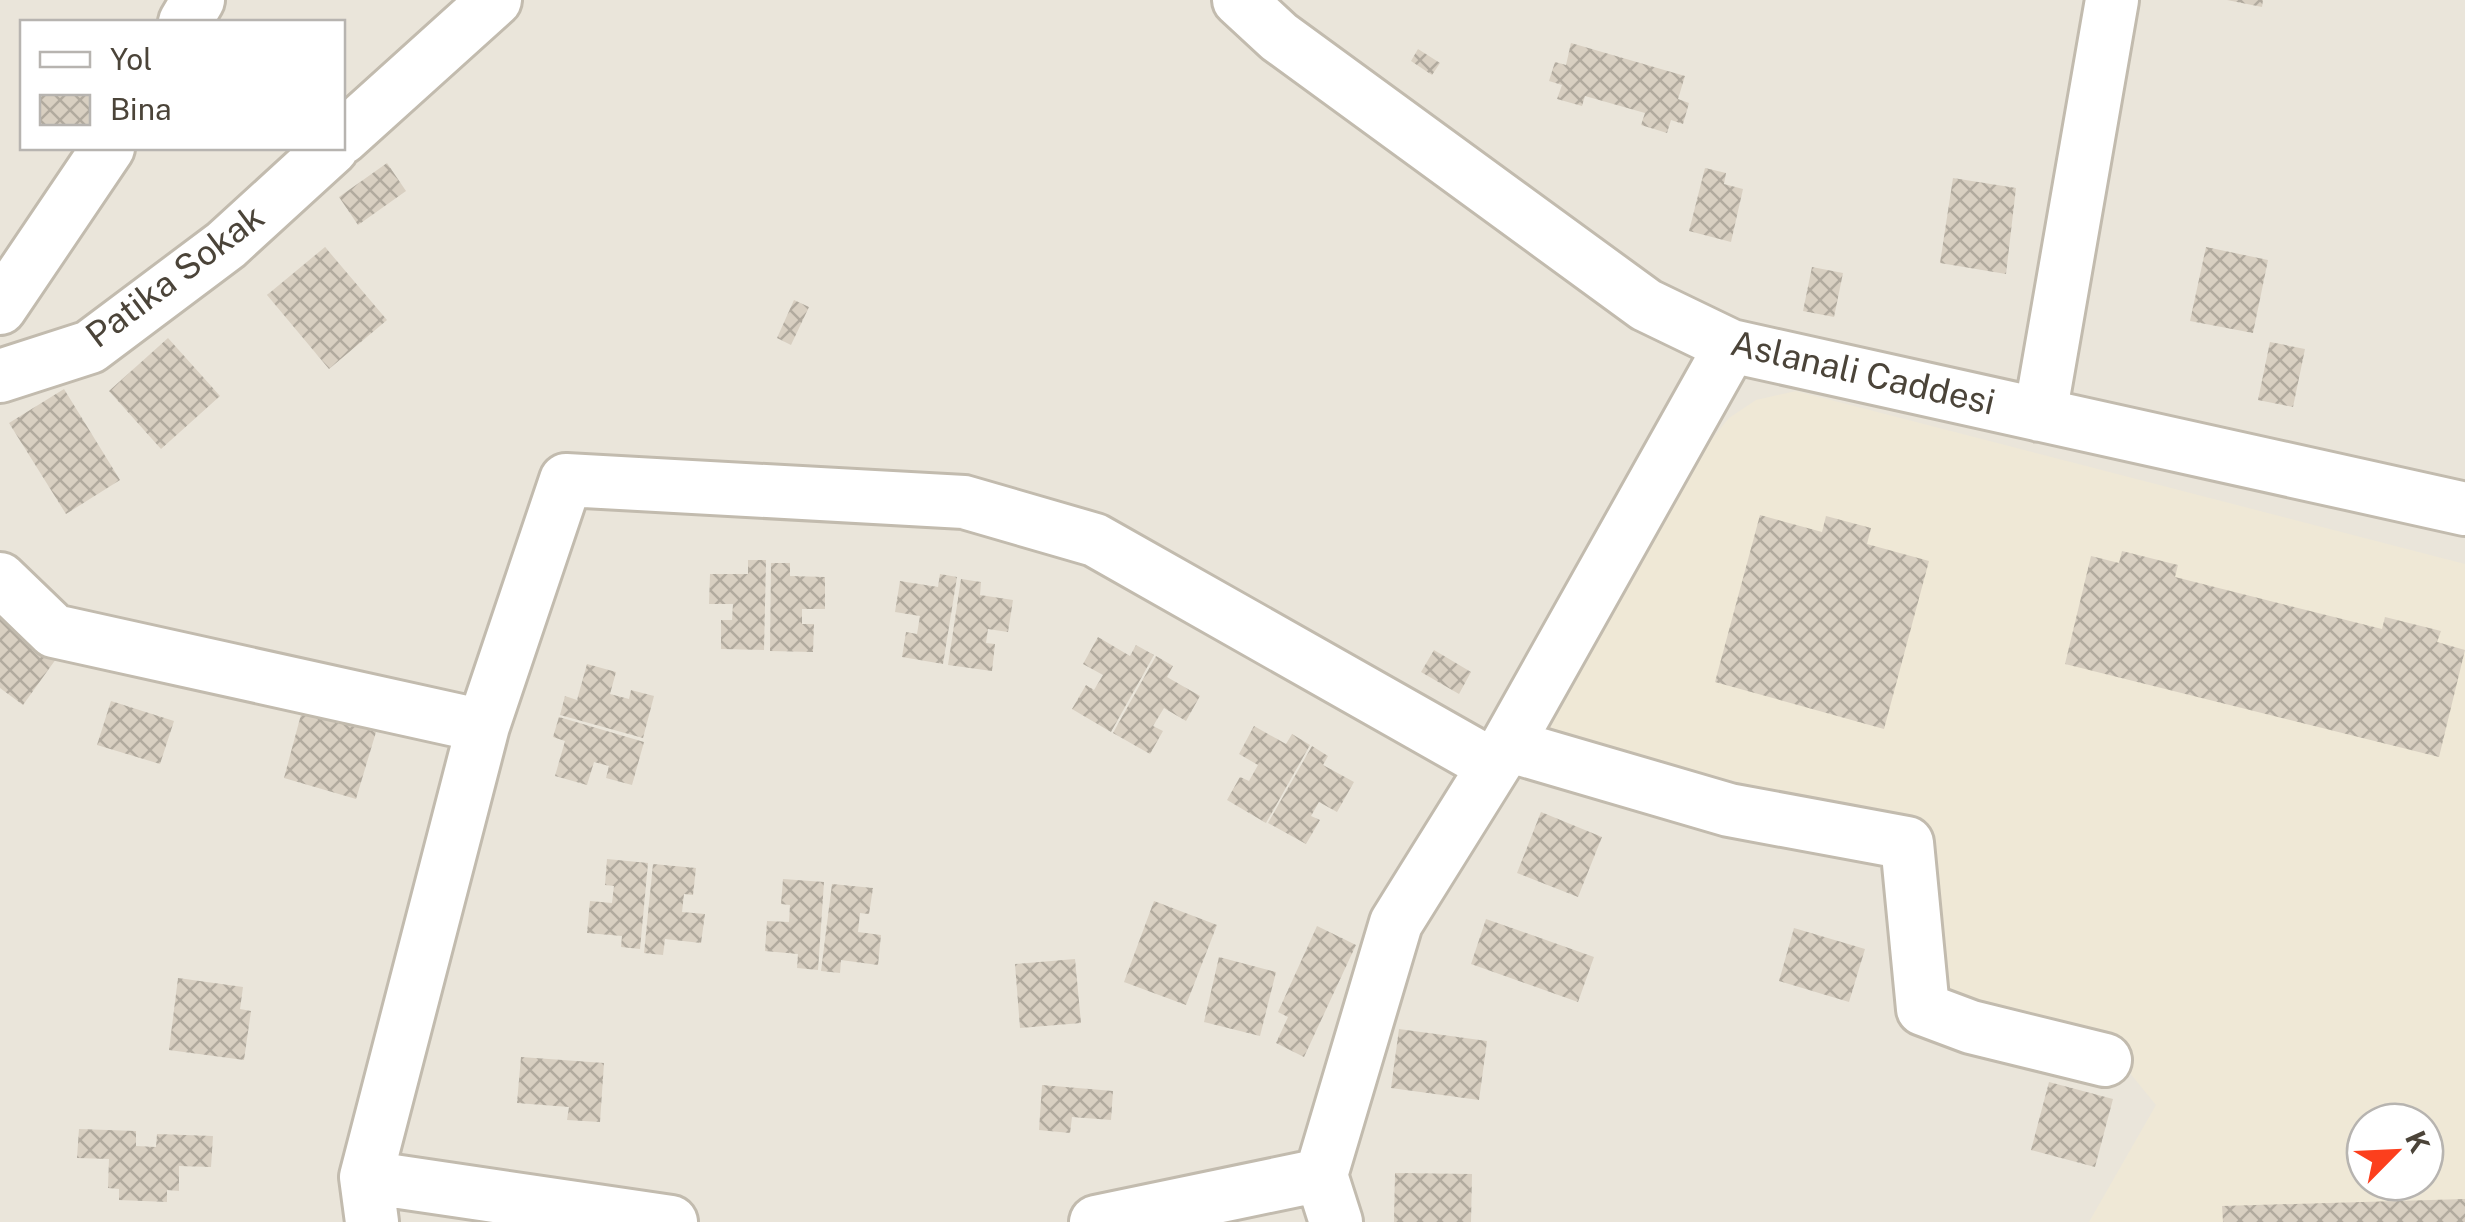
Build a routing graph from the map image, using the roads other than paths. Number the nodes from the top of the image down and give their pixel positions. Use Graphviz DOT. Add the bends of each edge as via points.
graph roads {
  1 [pos="495,0"];
  2 [pos="1238,0"];
  3 [pos="2112,0"];
  4 [pos="345,135"];
  5 [pos="107,150"];
  6 [pos="330,150"];
  7 [pos="0,308"];
  8 [pos="1731,346"];
  9 [pos="0,376"];
  10 [pos="2040,415"];
  11 [pos="2465,509"];
  12 [pos="0,578"];
  13 [pos="483,726"];
  14 [pos="1501,756"];
  15 [pos="2105,1060"];
  16 [pos="1328,1199"];
  17 [pos="369,1200"];
  18 [pos="671,1222"];
  19 [pos="1096,1222"];
  1 -- 4 [label="street"];
  2 -- 8 [label="street, Aslanali Caddesi" via="1279,37 1646,304"];
  3 -- 10 [label="street"];
  5 -- 7 [label="street"];
  6 -- 9 [label="street, Patika Sokak" via="226,244 90,347"];
  8 -- 10 [label="street, Aslanali Caddesi"];
  8 -- 14 [label="street"];
  10 -- 11 [label="street, Aslanali Caddesi"];
  12 -- 13 [label="street" via="54,631"];
  13 -- 14 [label="street" via="566,480 964,502 1095,540"];
  13 -- 17 [label="street"];
  14 -- 15 [label="street" via="1729,810 1908,843 1923,1009"];
  14 -- 16 [label="street" via="1396,922"];
  16 -- 19 [label="street"];
  17 -- 18 [label="street"];
}
